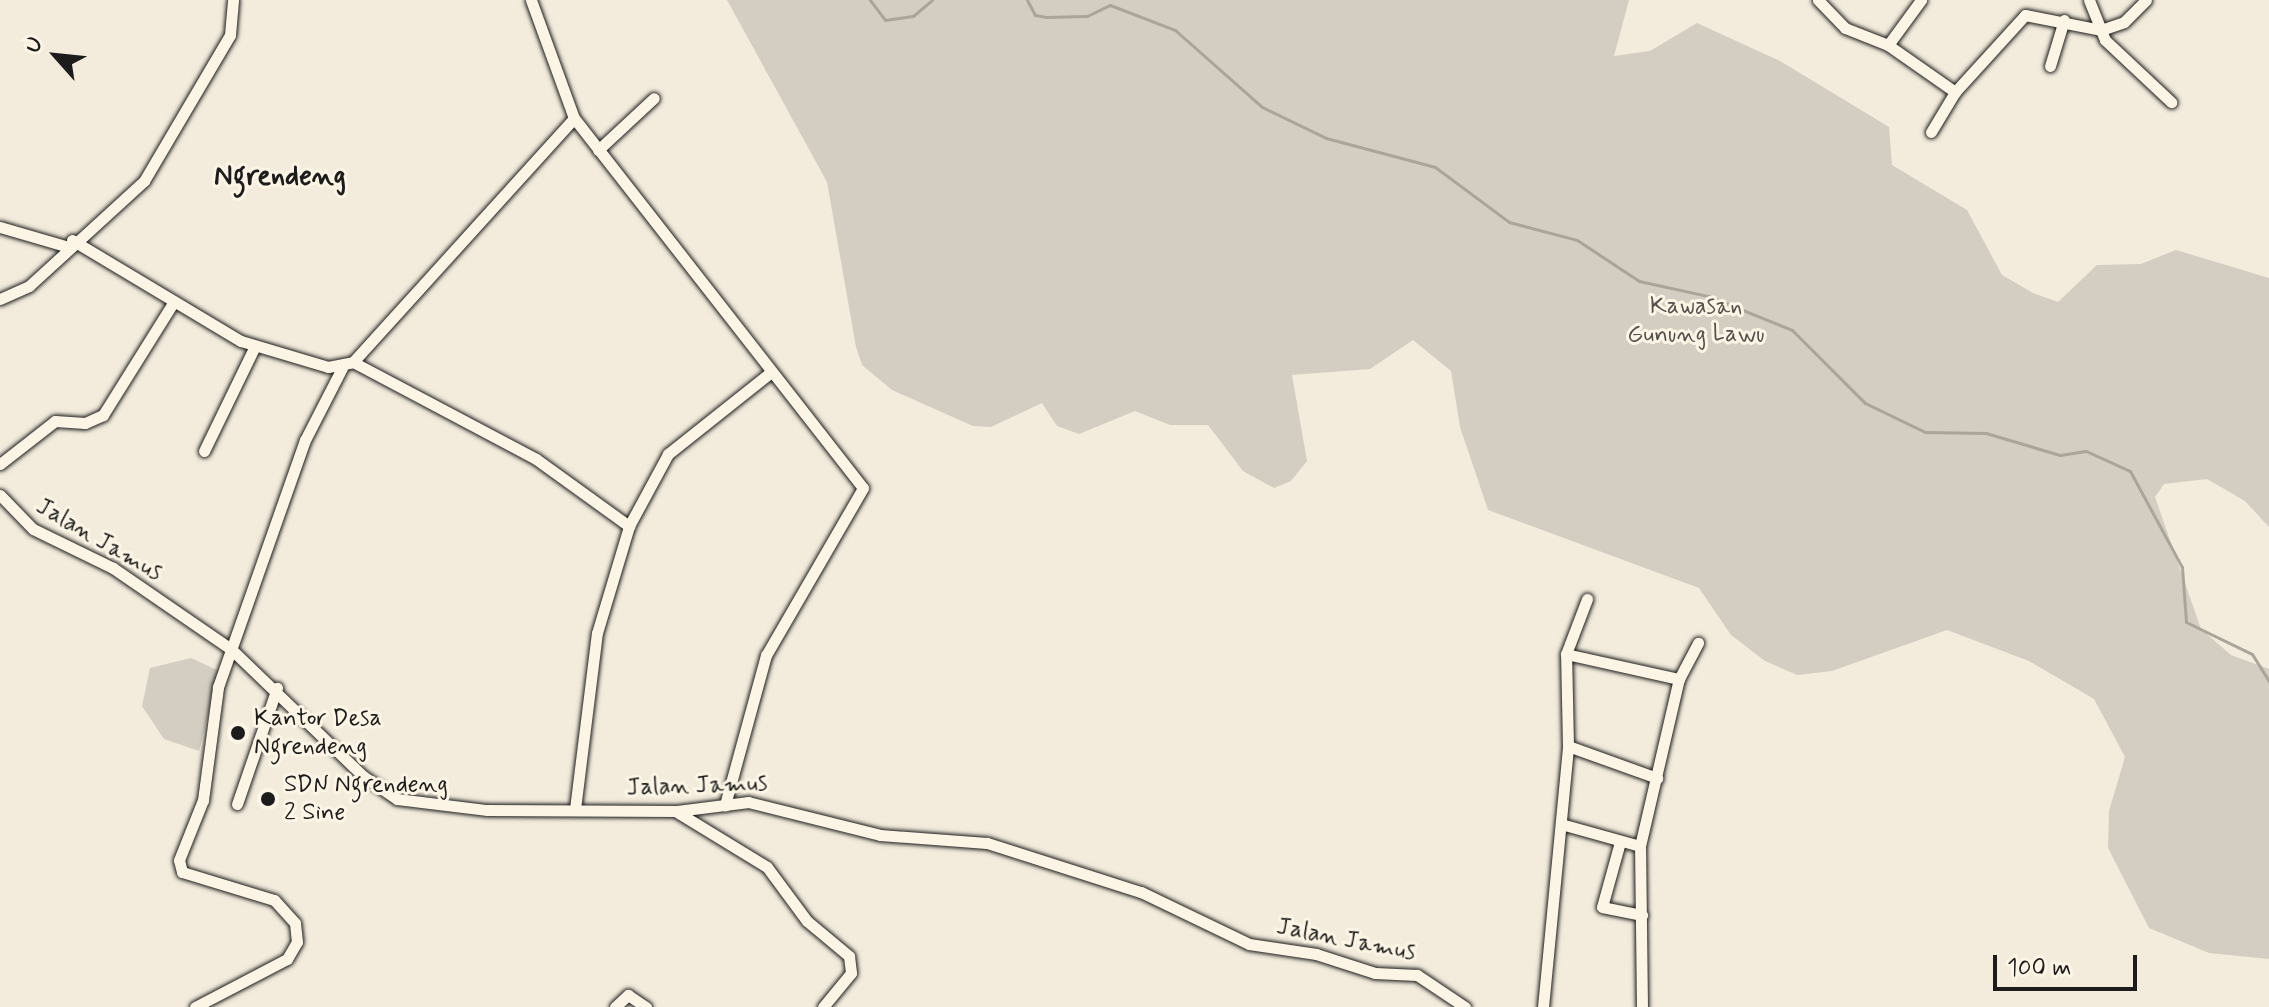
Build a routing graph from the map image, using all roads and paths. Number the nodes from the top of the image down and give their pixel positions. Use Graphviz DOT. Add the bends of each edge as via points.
graph roads {
  1 [pos="232,0"];
  2 [pos="531,0"];
  3 [pos="1921,0"];
  4 [pos="2089,0"];
  5 [pos="2146,0"];
  6 [pos="1824,2"];
  7 [pos="2064,20"];
  8 [pos="2101,30"];
  9 [pos="1888,45"];
  10 [pos="2050,66"];
  11 [pos="1955,92"];
  12 [pos="654,98"];
  13 [pos="2171,102"];
  14 [pos="574,118"];
  15 [pos="1931,132"];
  16 [pos="598,150"];
  17 [pos="0,227"];
  18 [pos="69,243"];
  19 [pos="0,299"];
  20 [pos="173,303"];
  21 [pos="255,346"];
  22 [pos="347,365"];
  23 [pos="770,373"];
  24 [pos="204,451"];
  25 [pos="0,464"];
  26 [pos="0,495"];
  27 [pos="629,526"];
  28 [pos="1587,599"];
  29 [pos="1698,643"];
  30 [pos="231,649"];
  31 [pos="1566,654"];
  32 [pos="1679,679"];
  33 [pos="277,688"];
  34 [pos="1568,746"];
  35 [pos="1657,778"];
  36 [pos="237,804"];
  37 [pos="725,805"];
  38 [pos="575,809"];
  39 [pos="677,811"];
  40 [pos="1561,824"];
  41 [pos="1620,842"];
  42 [pos="1640,846"];
  43 [pos="1642,915"];
  44 [pos="200,1004"];
  45 [pos="220,1007"];
  46 [pos="615,1007"];
  47 [pos="646,1007"];
  48 [pos="823,1007"];
  49 [pos="1465,1007"];
  50 [pos="1543,1007"];
  51 [pos="1642,1007"];
  1 -- 18 [label="street" via="230,35 144,181"];
  2 -- 14 [label="street"];
  3 -- 9 [label="street"];
  4 -- 8 [label="street"];
  5 -- 8 [label="street" via="2124,22"];
  6 -- 9 [label="street" via="1845,28"];
  7 -- 8 [label="street"];
  7 -- 10 [label="street"];
  7 -- 11 [label="street" via="2025,15"];
  8 -- 13 [label="street"];
  9 -- 11 [label="street"];
  11 -- 15 [label="street"];
  12 -- 16 [label="street"];
  14 -- 16 [label="street"];
  14 -- 22 [label="street"];
  16 -- 23 [label="street"];
  17 -- 18 [label="street"];
  18 -- 19 [label="street" via="29,286"];
  18 -- 20 [label="street"];
  20 -- 21 [label="street"];
  20 -- 25 [label="street" via="103,415 85,423 55,421"];
  21 -- 22 [label="street"];
  21 -- 24 [label="street"];
  22 -- 27 [label="street" via="536,459"];
  22 -- 30 [label="street" via="305,440"];
  23 -- 27 [label="street" via="668,454"];
  23 -- 37 [label="street" via="854,472 862,494 781,622"];
  26 -- 30 [label="street, Jalan Jamus" via="33,529 113,568"];
  27 -- 38 [label="street" via="597,633"];
  28 -- 31 [label="street"];
  29 -- 32 [label="street"];
  30 -- 33 [label="street, Jalan Jamus"];
  30 -- 44 [label="street" via="218,687 203,800 179,868 274,900 295,923 297,942 287,959"];
  31 -- 32 [label="street"];
  31 -- 34 [label="street"];
  32 -- 35 [label="street"];
  33 -- 36 [label="street"];
  33 -- 38 [label="street, Jalan Jamus" via="363,776 397,799 441,809"];
  34 -- 35 [label="street"];
  34 -- 40 [label="street"];
  35 -- 42 [label="street"];
  37 -- 39 [label="street, Jalan Jamus"];
  37 -- 49 [label="street, Jalan Jamus" via="773,804 880,835 987,843 1141,892 1249,944 1316,954 1375,973 1417,975"];
  38 -- 39 [label="street, Jalan Jamus"];
  39 -- 48 [label="street" via="767,867 807,921 849,956 851,973"];
  40 -- 41 [label="street"];
  40 -- 50 [label="street"];
  41 -- 42 [label="street"];
  41 -- 43 [label="street" via="1602,907"];
  42 -- 43 [label="street"];
  43 -- 51 [label="street"];
  44 -- 45 [label="street"];
  46 -- 47 [label="street" via="628,995"];
}
